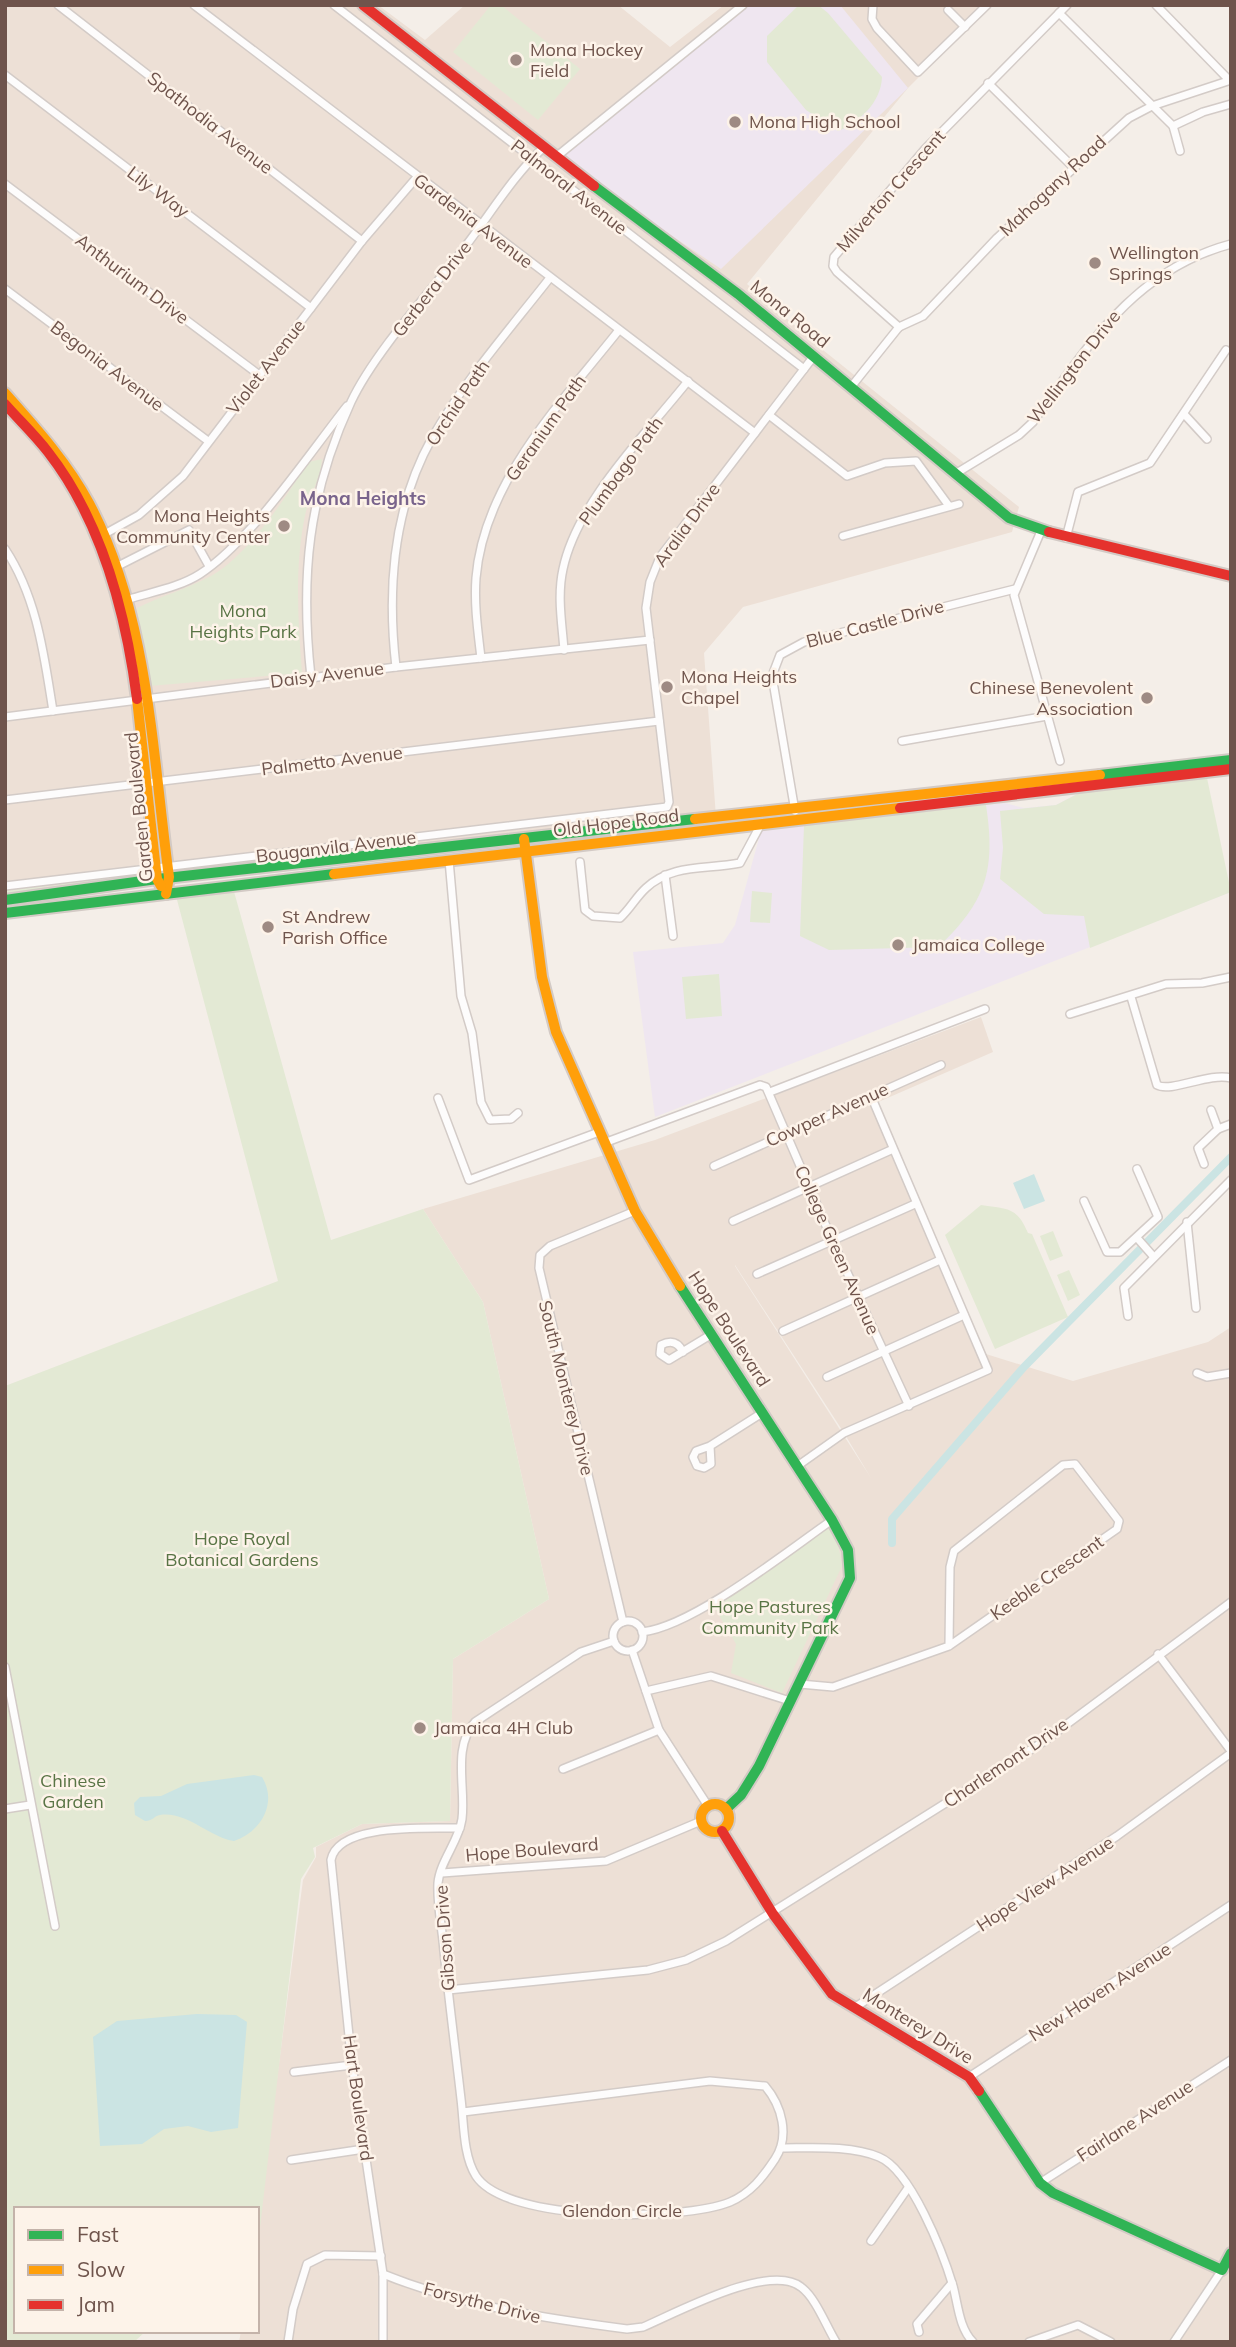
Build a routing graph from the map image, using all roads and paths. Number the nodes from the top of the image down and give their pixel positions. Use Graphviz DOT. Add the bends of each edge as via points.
graph roads {
  1 [pos="58,5"];
  2 [pos="194,5"];
  3 [pos="334,5"];
  4 [pos="363,5"];
  5 [pos="743,5"];
  6 [pos="873,5"];
  7 [pos="987,5"];
  8 [pos="1067,5"];
  9 [pos="1156,5"];
  10 [pos="948,9"];
  11 [pos="1059,13"];
  12 [pos="965,27"];
  13 [pos="5,75"];
  14 [pos="1230,80"];
  15 [pos="988,83"];
  16 [pos="1231,104"];
  17 [pos="1152,106"];
  18 [pos="1173,126"];
  19 [pos="543,148"];
  20 [pos="1180,151"];
  21 [pos="556,157"];
  22 [pos="533,158"];
  23 [pos="1073,167"];
  24 [pos="417,177"];
  25 [pos="5,184"];
  26 [pos="481,227"];
  27 [pos="362,241"];
  28 [pos="1231,244"];
  29 [pos="549,279"];
  30 [pos="5,289"];
  31 [pos="312,309"];
  32 [pos="899,327"];
  33 [pos="619,330"];
  34 [pos="1226,350"];
  35 [pos="814,356"];
  36 [pos="804,369"];
  37 [pos="258,374"];
  38 [pos="688,381"];
  39 [pos="851,387"];
  40 [pos="5,393"];
  41 [pos="352,400"];
  42 [pos="5,404"];
  43 [pos="1184,414"];
  44 [pos="769,415"];
  45 [pos="755,433"];
  46 [pos="1207,439"];
  47 [pos="208,442"];
  48 [pos="955,474"];
  49 [pos="959,504"];
  50 [pos="949,506"];
  51 [pos="1041,531"];
  52 [pos="102,536"];
  53 [pos="843,536"];
  54 [pos="1066,538"];
  55 [pos="5,549"];
  56 [pos="118,566"];
  57 [pos="209,566"];
  58 [pos="1231,576"];
  59 [pos="1015,589"];
  60 [pos="129,599"];
  61 [pos="650,640"];
  62 [pos="564,650"];
  63 [pos="481,659"];
  64 [pos="396,667"];
  65 [pos="311,677"];
  66 [pos="140,699"];
  67 [pos="53,711"];
  68 [pos="1047,716"];
  69 [pos="5,717"];
  70 [pos="659,721"];
  71 [pos="902,741"];
  72 [pos="1231,760"];
  73 [pos="1060,761"];
  74 [pos="1231,769"];
  75 [pos="150,783"];
  76 [pos="5,800"];
  77 [pos="667,807"];
  78 [pos="795,814"];
  79 [pos="762,823"];
  80 [pos="524,839"];
  81 [pos="526,852"];
  82 [pos="450,860"];
  83 [pos="580,862"];
  84 [pos="162,873"];
  85 [pos="665,875"];
  86 [pos="5,886"];
  87 [pos="166,894"];
  88 [pos="5,900"];
  89 [pos="5,913"];
  90 [pos="673,936"];
  91 [pos="1231,977"];
  92 [pos="1131,997"];
  93 [pos="985,1009"];
  94 [pos="1070,1014"];
  95 [pos="941,1065"];
  96 [pos="1231,1078"];
  97 [pos="770,1092"];
  98 [pos="871,1096"];
  99 [pos="438,1098"];
  100 [pos="1211,1110"];
  101 [pos="519,1113"];
  102 [pos="1231,1124"];
  103 [pos="1218,1129"];
  104 [pos="785,1134"];
  105 [pos="601,1137"];
  106 [pos="891,1150"];
  107 [pos="1203,1164"];
  108 [pos="714,1166"];
  109 [pos="1137,1169"];
  110 [pos="1231,1180"];
  111 [pos="809,1186"];
  112 [pos="1084,1201"];
  113 [pos="915,1204"];
  114 [pos="635,1211"];
  115 [pos="733,1221"];
  116 [pos="1187,1222"];
  117 [pos="1138,1239"];
  118 [pos="833,1242"];
  119 [pos="1153,1256"];
  120 [pos="940,1260"];
  121 [pos="757,1274"];
  122 [pos="859,1298"];
  123 [pos="1196,1308"];
  124 [pos="964,1315"];
  125 [pos="1128,1316"];
  126 [pos="783,1331"];
  127 [pos="712,1334"];
  128 [pos="683,1352"];
  129 [pos="883,1352"];
  130 [pos="1197,1373"];
  131 [pos="1231,1373"];
  132 [pos="827,1377"];
  133 [pos="909,1406"];
  134 [pos="762,1413"];
  135 [pos="710,1446"];
  136 [pos="796,1467"];
  137 [pos="832,1520"];
  138 [pos="1231,1602"];
  139 [pos="623,1622"];
  140 [pos="642,1632"];
  141 [pos="614,1642"];
  142 [pos="949,1646"];
  143 [pos="632,1650"];
  144 [pos="1158,1654"];
  145 [pos="5,1667"];
  146 [pos="800,1684"];
  147 [pos="646,1691"];
  148 [pos="790,1702"];
  149 [pos="659,1730"];
  150 [pos="1231,1752"];
  151 [pos="563,1769"];
  152 [pos="30,1805"];
  153 [pos="708,1806"];
  154 [pos="5,1809"];
  155 [pos="726,1809"];
  156 [pos="701,1822"];
  157 [pos="460,1828"];
  158 [pos="722,1831"];
  159 [pos="442,1873"];
  160 [pos="1231,1905"];
  161 [pos="773,1914"];
  162 [pos="55,1926"];
  163 [pos="448,1990"];
  164 [pos="854,2008"];
  165 [pos="1231,2060"];
  166 [pos="352,2065"];
  167 [pos="294,2072"];
  168 [pos="969,2077"];
  169 [pos="463,2112"];
  170 [pos="782,2148"];
  171 [pos="364,2149"];
  172 [pos="291,2160"];
  173 [pos="1040,2183"];
  174 [pos="908,2188"];
  175 [pos="870,2241"];
  176 [pos="1231,2253"];
  177 [pos="381,2256"];
  178 [pos="1222,2270"];
  179 [pos="383,2274"];
  180 [pos="952,2283"];
  181 [pos="919,2332"];
  182 [pos="288,2342"];
  183 [pos="383,2342"];
  184 [pos="836,2342"];
  185 [pos="972,2342"];
  186 [pos="1029,2342"];
  187 [pos="1111,2342"];
  188 [pos="1174,2342"];
  1 -- 27 [label="street, Spathodia Avenue"];
  2 -- 24 [label="street, Gardenia Avenue"];
  3 -- 22 [label="street, Palmoral Avenue"];
  4 -- 19 [label="street, Mona Road"];
  5 -- 21 [label="street"];
  6 -- 12 [label="street" via="877,28 918,72"];
  7 -- 12 [label="street"];
  8 -- 11 [label="street"];
  9 -- 14 [label="street"];
  10 -- 12 [label="street"];
  11 -- 15 [label="street"];
  11 -- 17 [label="street"];
  13 -- 31 [label="street, Lily Way"];
  14 -- 17 [label="street, Mahogany Road"];
  15 -- 23 [label="street"];
  15 -- 32 [label="street, Milverton Crescent" via="834,257 837,272"];
  16 -- 18 [label="street"];
  17 -- 18 [label="street"];
  17 -- 23 [label="street, Mahogany Road" via="1109,133"];
  18 -- 20 [label="street"];
  19 -- 21 [label="street, Mona Road"];
  19 -- 22 [label="street, Gerbera Drive"];
  21 -- 35 [label="street, Mona Road"];
  22 -- 26 [label="street, Gerbera Drive"];
  22 -- 36 [label="street, Palmoral Avenue"];
  23 -- 32 [label="street, Mahogany Road" via="923,316"];
  24 -- 26 [label="street, Gardenia Avenue"];
  24 -- 27 [label="street, Violet Avenue"];
  25 -- 37 [label="street, Anthurium Drive"];
  26 -- 29 [label="street, Gardenia Avenue"];
  26 -- 41 [label="street, Gerbera Drive" via="388,345"];
  27 -- 31 [label="street, Violet Avenue"];
  28 -- 48 [label="street, Wellington Drive" via="1179,263 1128,300 1033,422"];
  29 -- 33 [label="street, Gardenia Avenue"];
  29 -- 64 [label="street, Orchid Path" via="451,409 412,484 392,579"];
  30 -- 47 [label="street, Begonia Avenue"];
  31 -- 37 [label="street, Violet Avenue"];
  32 -- 39 [label="street"];
  33 -- 38 [label="street, Gardenia Avenue"];
  33 -- 63 [label="street, Geranium Path" via="529,447 491,517 476,578"];
  34 -- 43 [label="street"];
  35 -- 36 [label="street, Aralia Drive"];
  35 -- 39 [label="street, Mona Road"];
  36 -- 44 [label="street, Aralia Drive"];
  37 -- 47 [label="street, Violet Avenue"];
  38 -- 45 [label="street, Gardenia Avenue"];
  38 -- 62 [label="street, Plumbago Path" via="578,528 563,570 560,596"];
  39 -- 48 [label="street, Mona Road"];
  40 -- 52 [label="street, Garden Boulevard" via="72,470"];
  41 -- 57 [label="street, Gerbera Drive" via="264,510"];
  41 -- 65 [label="street, Gerbera Drive" via="309,538 304,614"];
  42 -- 52 [label="street, Garden Boulevard" via="44,445"];
  43 -- 46 [label="street"];
  43 -- 54 [label="street" via="1146,467 1078,492"];
  44 -- 45 [label="street, Aralia Drive"];
  44 -- 50 [label="street" via="847,476 886,463 916,461"];
  45 -- 61 [label="street, Aralia Drive" via="660,557 647,593"];
  47 -- 52 [label="street, Violet Avenue" via="163,497"];
  48 -- 51 [label="street, Mona Road" via="1009,518"];
  49 -- 50 [label="street"];
  50 -- 53 [label="street"];
  51 -- 54 [label="street, Mona Road"];
  51 -- 59 [label="street"];
  52 -- 56 [label="street, Garden Boulevard"];
  52 -- 66 [label="street, Garden Boulevard"];
  54 -- 58 [label="street, Mona Road"];
  55 -- 67 [label="street" via="38,623"];
  56 -- 57 [label="street" via="189,530"];
  56 -- 60 [label="street, Garden Boulevard"];
  57 -- 60 [label="street, Gerbera Drive" via="179,583"];
  59 -- 68 [label="street"];
  59 -- 78 [label="street, Blue Castle Drive" via="794,645 780,655 772,676"];
  60 -- 66 [label="street, Garden Boulevard"];
  61 -- 62 [label="street, Daisy Avenue"];
  61 -- 70 [label="street, Aralia Drive"];
  62 -- 63 [label="street, Daisy Avenue"];
  63 -- 64 [label="street, Daisy Avenue"];
  64 -- 65 [label="street, Daisy Avenue"];
  65 -- 66 [label="street, Daisy Avenue"];
  66 -- 67 [label="street, Daisy Avenue"];
  66 -- 75 [label="street, Garden Boulevard"];
  67 -- 69 [label="street, Daisy Avenue"];
  68 -- 71 [label="street"];
  68 -- 73 [label="street"];
  70 -- 75 [label="street, Palmetto Avenue"];
  70 -- 77 [label="street, Aralia Drive"];
  72 -- 78 [label="street, Old Hope Road"];
  74 -- 78 [label="street, Old Hope Road"];
  75 -- 76 [label="street, Palmetto Avenue"];
  75 -- 84 [label="street, Garden Boulevard"];
  77 -- 84 [label="street, Bouganvila Avenue"];
  78 -- 79 [label="street, Old Hope Road"];
  78 -- 80 [label="street, Old Hope Road"];
  79 -- 81 [label="street, Old Hope Road"];
  79 -- 85 [label="street" via="740,863 680,869"];
  80 -- 81 [label="street, Hope Boulevard"];
  80 -- 84 [label="street, Old Hope Road"];
  81 -- 82 [label="street, Old Hope Road"];
  81 -- 105 [label="street, Hope Boulevard" via="541,977 556,1032"];
  82 -- 87 [label="street, Old Hope Road"];
  82 -- 101 [label="street" via="461,996 472,1033 481,1102 490,1120 511,1119"];
  83 -- 85 [label="street" via="585,910 610,919 621,918 644,890"];
  84 -- 86 [label="street, Bouganvila Avenue"];
  84 -- 87 [label="street, Garden Boulevard"];
  84 -- 88 [label="street, Old Hope Road"];
  85 -- 90 [label="street"];
  87 -- 89 [label="street, Old Hope Road"];
  91 -- 92 [label="street" via="1166,984"];
  92 -- 94 [label="street"];
  92 -- 96 [label="street" via="1157,1085"];
  93 -- 97 [label="street"];
  95 -- 98 [label="street, Cowper Avenue"];
  97 -- 104 [label="street, College Green Avenue"];
  97 -- 105 [label="street" via="760,1085"];
  98 -- 104 [label="street, Cowper Avenue"];
  98 -- 106 [label="street"];
  99 -- 105 [label="street" via="469,1180"];
  100 -- 103 [label="street"];
  102 -- 103 [label="street"];
  103 -- 107 [label="street" via="1198,1148"];
  104 -- 108 [label="street, Cowper Avenue"];
  104 -- 111 [label="street, College Green Avenue"];
  105 -- 114 [label="street, Hope Boulevard"];
  106 -- 111 [label="street"];
  106 -- 113 [label="street"];
  109 -- 117 [label="street" via="1158,1217"];
  110 -- 116 [label="street"];
  111 -- 115 [label="street"];
  111 -- 118 [label="street, College Green Avenue"];
  112 -- 117 [label="street" via="1107,1252 1120,1252"];
  113 -- 118 [label="street"];
  113 -- 120 [label="street"];
  114 -- 127 [label="street, Hope Boulevard"];
  114 -- 139 [label="street, South Monterey Drive" via="551,1246 540,1255 539,1268"];
  116 -- 119 [label="street"];
  116 -- 123 [label="street"];
  117 -- 119 [label="street"];
  118 -- 121 [label="street"];
  118 -- 122 [label="street, College Green Avenue"];
  119 -- 125 [label="street" via="1124,1287"];
  120 -- 122 [label="street"];
  120 -- 124 [label="street"];
  122 -- 126 [label="street"];
  122 -- 129 [label="street, College Green Avenue"];
  124 -- 129 [label="street"];
  124 -- 133 [label="street" via="988,1370"];
  127 -- 128 [label="street"];
  127 -- 134 [label="street, Hope Boulevard"];
  129 -- 132 [label="street"];
  129 -- 133 [label="street, College Green Avenue"];
  130 -- 131 [label="street" via="1207,1377"];
  133 -- 136 [label="street" via="844,1433"];
  134 -- 135 [label="street"];
  134 -- 136 [label="street, Hope Boulevard"];
  136 -- 137 [label="street, Hope Boulevard"];
  137 -- 140 [label="street" via="685,1618"];
  137 -- 146 [label="street, Hope Boulevard" via="848,1550 850,1578"];
  138 -- 144 [label="street, Charlemont Drive"];
  139 -- 140 [label="street" via="637,1624"];
  139 -- 141 [label="street" via="614,1632"];
  140 -- 143 [label="street" via="642,1641"];
  141 -- 143 [label="street"];
  141 -- 157 [label="street, Gibson Drive" via="581,1652 469,1729 463,1747"];
  142 -- 142 [label="street, Keeble Crescent" via="1118,1527 1119,1521 1075,1464 1063,1465 954,1550"];
  142 -- 146 [label="street, Keeble Crescent" via="833,1687"];
  143 -- 147 [label="street"];
  144 -- 150 [label="street"];
  144 -- 161 [label="street, Charlemont Drive" via="1043,1742"];
  145 -- 152 [label="street"];
  146 -- 148 [label="street, Hope Boulevard"];
  147 -- 148 [label="street" via="711,1676"];
  147 -- 149 [label="street"];
  148 -- 155 [label="street, Hope Boulevard" via="759,1766"];
  149 -- 151 [label="street"];
  149 -- 153 [label="street"];
  150 -- 164 [label="street, Hope View Avenue" via="1118,1836"];
  152 -- 154 [label="street"];
  152 -- 162 [label="street"];
  153 -- 155 [label="street" via="719,1804"];
  153 -- 156 [label="street"];
  155 -- 158 [label="street" via="729,1821"];
  156 -- 158 [label="street" via="709,1831"];
  156 -- 159 [label="street, Hope Boulevard" via="606,1861"];
  157 -- 159 [label="street, Gibson Drive"];
  157 -- 166 [label="street, Hart Boulevard" via="376,1831 340,1844 332,1853"];
  158 -- 161 [label="street, Monterey Drive"];
  159 -- 163 [label="street, Gibson Drive" via="438,1882"];
  160 -- 168 [label="street, New Haven Avenue"];
  161 -- 163 [label="street, Charlemont Drive" via="686,1960 648,1970"];
  161 -- 164 [label="street, Monterey Drive" via="832,1994"];
  163 -- 169 [label="street, Gibson Drive"];
  164 -- 168 [label="street, Monterey Drive"];
  165 -- 173 [label="street, Fairlane Avenue"];
  166 -- 167 [label="street"];
  166 -- 171 [label="street, Hart Boulevard"];
  168 -- 173 [label="street, Monterey Drive"];
  169 -- 170 [label="street" via="710,2081 754,2083 765,2086 779,2107"];
  169 -- 170 [label="street, Glendon Circle" via="468,2156 476,2176 488,2189 514,2202 559,2213 688,2212 730,2202 759,2183"];
  170 -- 174 [label="street" via="875,2155 886,2160"];
  171 -- 172 [label="street"];
  171 -- 177 [label="street, Hart Boulevard"];
  173 -- 178 [label="street, Monterey Drive"];
  174 -- 175 [label="street"];
  174 -- 180 [label="street"];
  176 -- 178 [label="street"];
  177 -- 179 [label="street, Hart Boulevard"];
  177 -- 182 [label="street" via="325,2255 307,2263"];
  178 -- 188 [label="street"];
  179 -- 183 [label="street, Hart Boulevard"];
  179 -- 184 [label="street, Forsythe Drive" via="515,2314 627,2329 745,2283 784,2281 804,2288"];
  180 -- 181 [label="street" via="917,2324"];
  180 -- 185 [label="street" via="963,2328"];
  186 -- 187 [label="street" via="1078,2325"];
}
